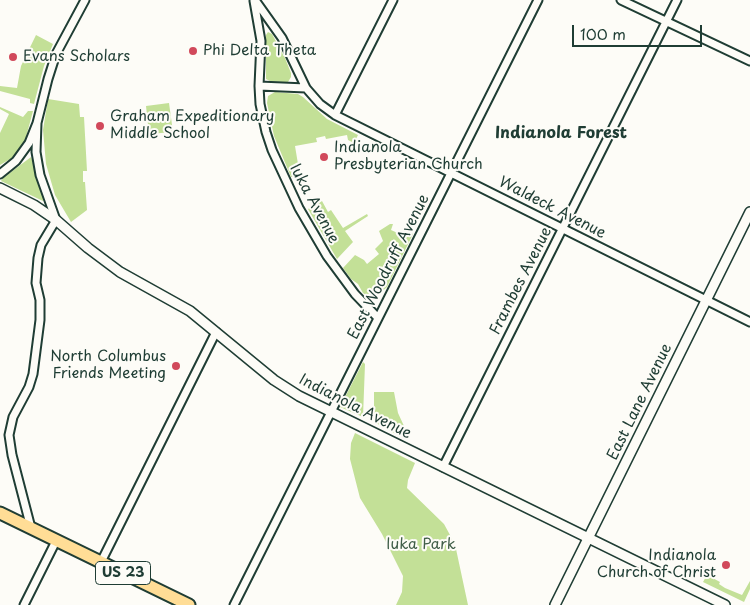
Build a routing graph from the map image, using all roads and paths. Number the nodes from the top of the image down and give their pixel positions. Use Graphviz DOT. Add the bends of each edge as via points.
graph roads {
  1 [pos="85,0"];
  2 [pos="254,0"];
  3 [pos="393,0"];
  4 [pos="538,0"];
  5 [pos="621,0"];
  6 [pos="677,0"];
  7 [pos="666,22"];
  8 [pos="750,61"];
  9 [pos="259,86"];
  10 [pos="306,88"];
  11 [pos="335,115"];
  12 [pos="36,123"];
  13 [pos="451,173"];
  14 [pos="0,174"];
  15 [pos="0,188"];
  16 [pos="750,212"];
  17 [pos="56,220"];
  18 [pos="562,229"];
  19 [pos="706,300"];
  20 [pos="378,318"];
  21 [pos="750,322"];
  22 [pos="216,332"];
  23 [pos="331,412"];
  24 [pos="443,467"];
  25 [pos="0,513"];
  26 [pos="31,528"];
  27 [pos="588,537"];
  28 [pos="56,541"];
  29 [pos="101,562"];
  30 [pos="185,604"];
  31 [pos="24,605"];
  32 [pos="234,605"];
  33 [pos="555,605"];
  34 [pos="725,605"];
  1 -- 12 [label="street" via="56,54"];
  2 -- 9 [label="street, Iuka Avenue" via="261,41"];
  2 -- 10 [label="street, Waldeck Avenue" via="282,38"];
  3 -- 11 [label="street"];
  4 -- 13 [label="street, East Woodruff Avenue"];
  5 -- 7 [label="street"];
  6 -- 7 [label="street, Frambes Avenue"];
  7 -- 8 [label="street"];
  7 -- 18 [label="street, Frambes Avenue"];
  9 -- 10 [label="street"];
  9 -- 20 [label="street, Iuka Avenue" via="262,117 284,180 322,249 355,294"];
  10 -- 11 [label="street, Waldeck Avenue"];
  11 -- 13 [label="street, Waldeck Avenue"];
  12 -- 14 [label="street" via="16,161"];
  12 -- 17 [label="street" via="40,175"];
  13 -- 18 [label="street, Waldeck Avenue"];
  13 -- 20 [label="street, East Woodruff Avenue"];
  15 -- 17 [label="street, Indianola Avenue"];
  16 -- 19 [label="street, East Lane Avenue"];
  17 -- 22 [label="street, Indianola Avenue" via="120,272 190,311"];
  17 -- 26 [label="street" via="41,245 37,265 40,310 34,374 13,417 9,435"];
  18 -- 19 [label="street, Waldeck Avenue"];
  18 -- 24 [label="street, Frambes Avenue"];
  19 -- 21 [label="street, Waldeck Avenue"];
  19 -- 27 [label="street, East Lane Avenue"];
  20 -- 23 [label="street, East Woodruff Avenue"];
  22 -- 23 [label="street, Indianola Avenue" via="274,380"];
  22 -- 29 [label="street"];
  23 -- 24 [label="street, Indianola Avenue"];
  23 -- 32 [label="street, East Woodruff Avenue"];
  24 -- 27 [label="street, Indianola Avenue"];
  25 -- 26 [label="main road, US 23"];
  26 -- 28 [label="main road, US 23"];
  27 -- 33 [label="street, East Lane Avenue"];
  27 -- 34 [label="street, Indianola Avenue"];
  28 -- 29 [label="main road, US 23"];
  28 -- 31 [label="street"];
  29 -- 30 [label="main road, US 23"];
}
